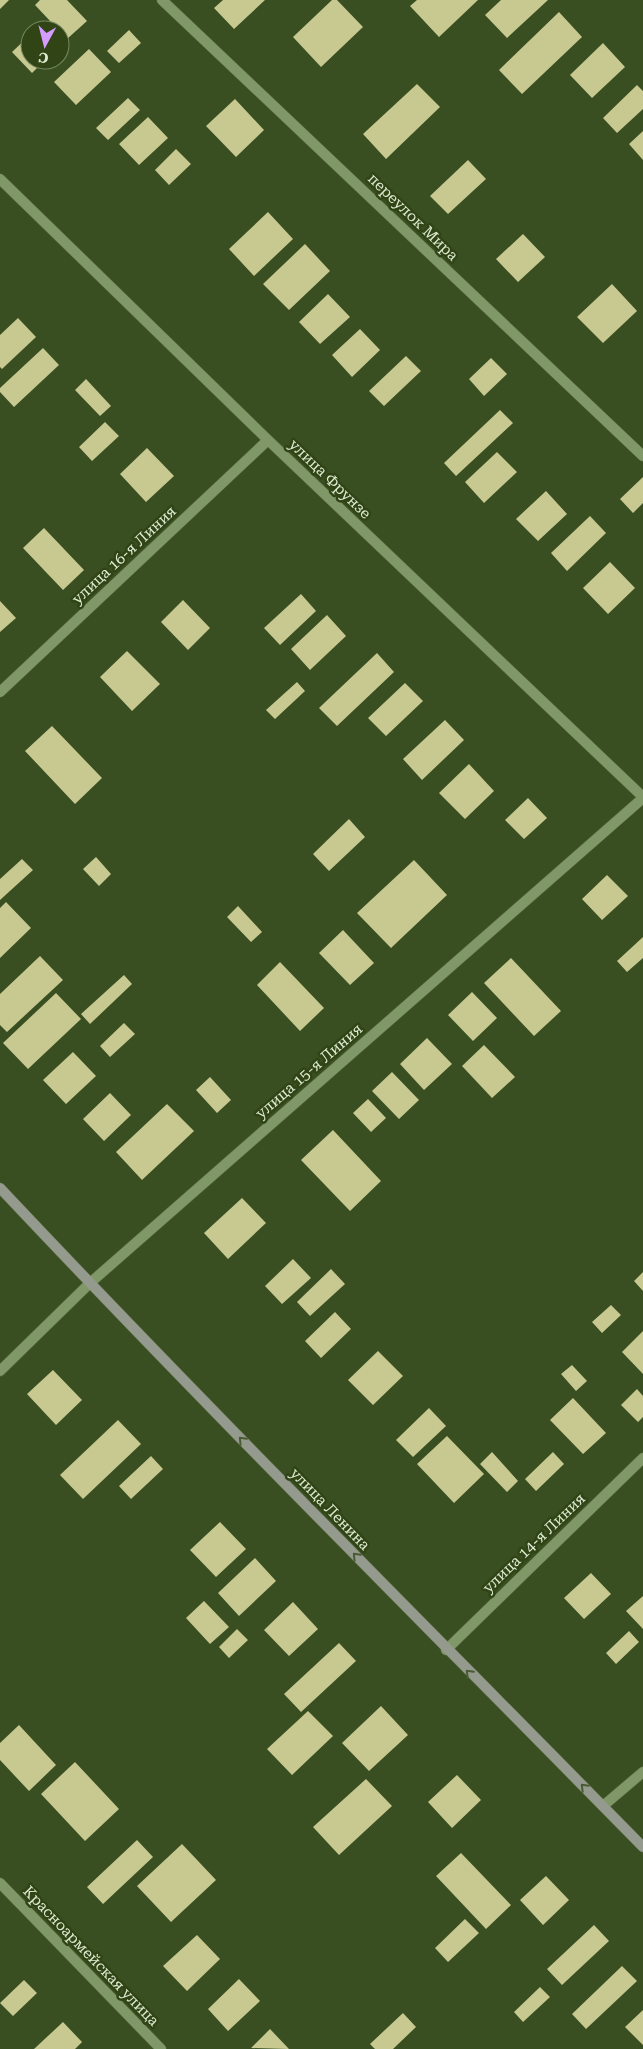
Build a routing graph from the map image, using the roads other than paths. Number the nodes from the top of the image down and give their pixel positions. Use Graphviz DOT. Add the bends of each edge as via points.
graph roads {
  1 [pos="162,0"];
  2 [pos="0,179"];
  3 [pos="268,440"];
  4 [pos="643,456"];
  5 [pos="0,692"];
  6 [pos="643,798"];
  7 [pos="0,1188"];
  8 [pos="90,1283"];
  9 [pos="0,1371"];
  10 [pos="643,1458"];
  11 [pos="446,1650"];
  12 [pos="643,1772"];
  13 [pos="603,1806"];
  14 [pos="643,1847"];
  15 [pos="0,1883"];
  16 [pos="161,2049"];
  1 -- 4 [label="street, переулок Мира"];
  2 -- 3 [label="street, улица Фрунзе"];
  3 -- 5 [label="street, улица 16-я Линия"];
  3 -- 6 [label="street, улица Фрунзе"];
  6 -- 8 [label="street, улица 15-я Линия"];
  7 -- 8 [label="main road, улица Ленина"];
  8 -- 9 [label="street, улица 15-я Линия"];
  11 -- 8 [label="main road, улица Ленина, one-way"];
  10 -- 11 [label="street, улица 14-я Линия"];
  13 -- 11 [label="main road, улица Ленина, one-way"];
  12 -- 13 [label="street"];
  13 -- 14 [label="main road, улица Ленина"];
  15 -- 16 [label="street, Красноармейская улица"];
}
